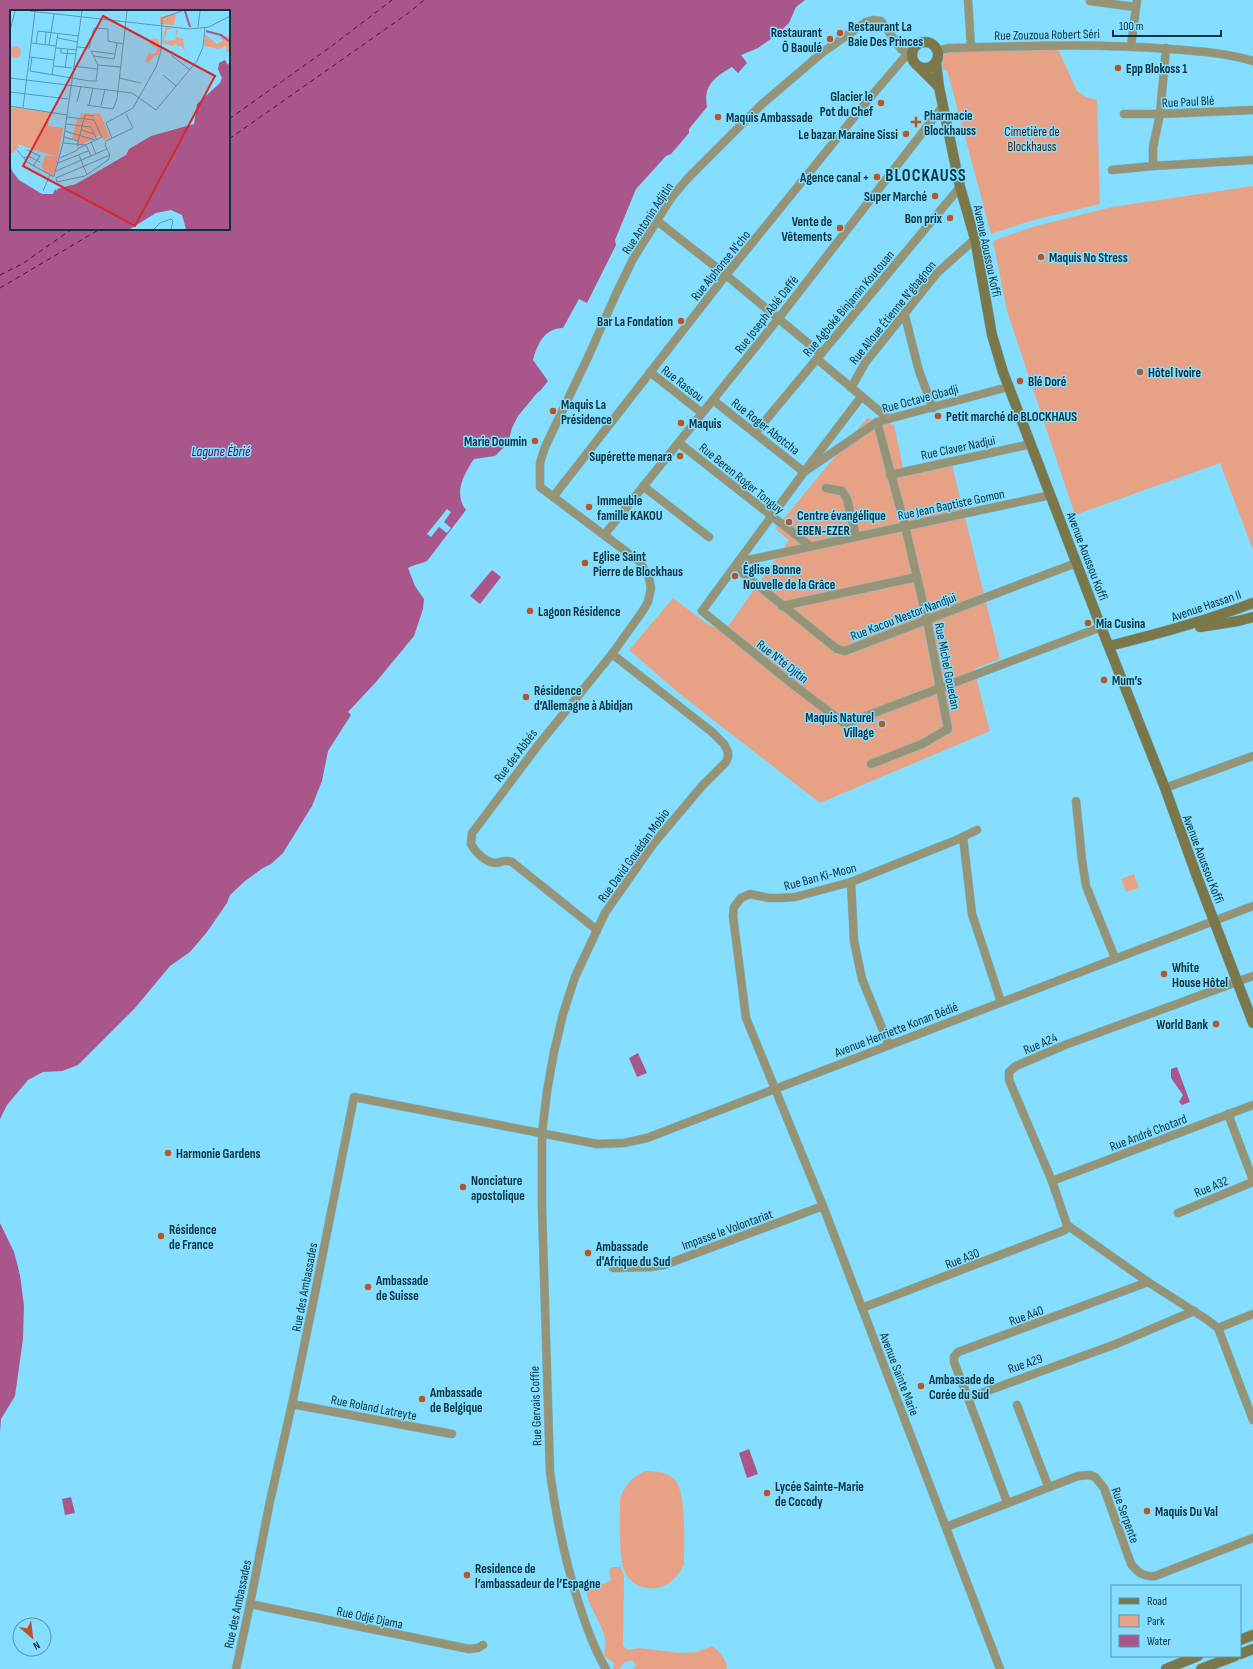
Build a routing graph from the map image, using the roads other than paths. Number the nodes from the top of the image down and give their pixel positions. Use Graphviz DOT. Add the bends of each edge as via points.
graph roads {
  1 [pos="968,0"];
  2 [pos="1090,1"];
  3 [pos="1136,3"];
  4 [pos="1132,46"];
  5 [pos="971,47"];
  6 [pos="1166,48"];
  7 [pos="937,51"];
  8 [pos="912,53"];
  9 [pos="1253,61"];
  10 [pos="936,62"];
  11 [pos="920,68"];
  12 [pos="939,87"];
  13 [pos="943,106"];
  14 [pos="1253,110"];
  15 [pos="1124,114"];
  16 [pos="1160,114"];
  17 [pos="1253,160"];
  18 [pos="1153,166"];
  19 [pos="1112,170"];
  20 [pos="960,187"];
  21 [pos="656,220"];
  22 [pos="975,239"];
  23 [pos="726,275"];
  24 [pos="904,312"];
  25 [pos="778,319"];
  26 [pos="819,357"];
  27 [pos="650,372"];
  28 [pos="1008,387"];
  29 [pos="850,388"];
  30 [pos="861,397"];
  31 [pos="713,400"];
  32 [pos="934,408"];
  33 [pos="702,413"];
  34 [pos="889,419"];
  35 [pos="877,422"];
  36 [pos="755,433"];
  37 [pos="678,443"];
  38 [pos="1031,444"];
  39 [pos="804,472"];
  40 [pos="890,475"];
  41 [pos="643,486"];
  42 [pos="826,488"];
  43 [pos="1051,495"];
  44 [pos="553,497"];
  45 [pos="771,517"];
  46 [pos="905,526"];
  47 [pos="605,534"];
  48 [pos="856,536"];
  49 [pos="709,537"];
  50 [pos="810,546"];
  51 [pos="1076,563"];
  52 [pos="737,565"];
  53 [pos="917,577"];
  54 [pos="1253,603"];
  55 [pos="782,606"];
  56 [pos="1253,617"];
  57 [pos="927,620"];
  58 [pos="1101,627"];
  59 [pos="1166,632"];
  60 [pos="1109,646"];
  61 [pos="612,654"];
  62 [pos="940,688"];
  63 [pos="1253,756"];
  64 [pos="871,764"];
  65 [pos="1165,788"];
  66 [pos="1076,802"];
  67 [pos="977,830"];
  68 [pos="963,837"];
  69 [pos="851,882"];
  70 [pos="1253,906"];
  71 [pos="1214,921"];
  72 [pos="596,930"];
  73 [pos="1115,958"];
  74 [pos="1253,976"];
  75 [pos="1237,982"];
  76 [pos="1001,1002"];
  77 [pos="1253,1023"];
  78 [pos="889,1045"];
  79 [pos="776,1088"];
  80 [pos="1253,1105"];
  81 [pos="1228,1114"];
  82 [pos="542,1133"];
  83 [pos="1052,1181"];
  84 [pos="1253,1181"];
  85 [pos="823,1206"];
  86 [pos="1178,1213"];
  87 [pos="1067,1225"];
  88 [pos="614,1268"];
  89 [pos="1148,1282"];
  90 [pos="862,1308"];
  91 [pos="1194,1311"];
  92 [pos="1253,1314"];
  93 [pos="1218,1328"];
  94 [pos="968,1398"];
  95 [pos="292,1404"];
  96 [pos="1017,1405"];
  97 [pos="1253,1420"];
  98 [pos="452,1434"];
  99 [pos="1048,1486"];
  100 [pos="1007,1502"];
  101 [pos="946,1526"];
  102 [pos="1253,1538"];
  103 [pos="250,1604"];
  104 [pos="1253,1635"];
  105 [pos="1241,1640"];
  106 [pos="483,1645"];
  107 [pos="1253,1649"];
  108 [pos="1241,1654"];
  109 [pos="1196,1657"];
  110 [pos="1232,1657"];
  111 [pos="236,1669"];
  112 [pos="606,1669"];
  113 [pos="1000,1669"];
  114 [pos="1166,1669"];
  115 [pos="1201,1669"];
  1 -- 5 [label="street"];
  2 -- 3 [label="street"];
  3 -- 4 [label="street"];
  4 -- 5 [label="street, Rue Zouzoua Robert Séri"];
  4 -- 6 [label="street, Rue Zouzoua Robert Séri"];
  5 -- 7 [label="street, Rue Zouzoua Robert Séri"];
  6 -- 9 [label="street, Rue Zouzoua Robert Séri"];
  6 -- 16 [label="street"];
  7 -- 8 [label="street" via="934,46 925,42 916,46"];
  7 -- 10 [label="street"];
  8 -- 11 [label="street" via="913,62"];
  8 -- 21 [label="street, Rue Antonin Adjitin" via="901,49 881,21 866,22 823,52 761,105 688,178"];
  8 -- 23 [label="street, Rue Alphonse N'cho" via="903,59 873,94"];
  10 -- 11 [label="street" via="932,66"];
  10 -- 12 [label="street, Avenue Aoussou Koffi"];
  11 -- 12 [label="street"];
  12 -- 13 [label="street, Avenue Aoussou Koffi"];
  13 -- 20 [label="street, Avenue Aoussou Koffi"];
  13 -- 25 [label="street, Rue Joseph Ablé Daffé"];
  14 -- 16 [label="street, Rue Paul Blé"];
  15 -- 16 [label="street, Rue Paul Blé"];
  16 -- 18 [label="street" via="1153,147"];
  17 -- 18 [label="street"];
  18 -- 19 [label="street"];
  20 -- 22 [label="street, Avenue Aoussou Koffi"];
  20 -- 26 [label="street, Rue Agboké Binjamin Koutouan"];
  21 -- 23 [label="street"];
  21 -- 44 [label="street, Rue Antonin Adjitin" via="633,259 545,447 540,463 540,487"];
  22 -- 24 [label="street, Rue Alloue Étienne N'gbagnon" via="937,273"];
  22 -- 28 [label="street, Avenue Aoussou Koffi" via="992,335"];
  23 -- 25 [label="street"];
  23 -- 27 [label="street, Rue Alphonse N'cho"];
  24 -- 29 [label="street, Rue Alloue Étienne N'gbagnon" via="865,362"];
  24 -- 32 [label="street" via="919,371"];
  25 -- 26 [label="street"];
  25 -- 31 [label="street, Rue Joseph Ablé Daffé"];
  26 -- 29 [label="street"];
  26 -- 36 [label="street, Rue Agboké Binjamin Koutouan"];
  27 -- 33 [label="street, Rue Rassou"];
  27 -- 44 [label="street, Rue Alphonse N'cho"];
  28 -- 32 [label="street, Rue Octave Gbadji"];
  28 -- 38 [label="street, Avenue Aoussou Koffi"];
  29 -- 30 [label="street"];
  30 -- 34 [label="street"];
  30 -- 39 [label="street, Rue N'té Djitin"];
  31 -- 33 [label="street, Rue Joseph Ablé Daffé"];
  31 -- 36 [label="street, Rue Roger Abotcha"];
  32 -- 34 [label="street, Rue Octave Gbadji"];
  33 -- 37 [label="street, Rue Joseph Ablé Daffé"];
  34 -- 35 [label="street, Rue Octave Gbadji"];
  35 -- 39 [label="street, Rue Octave Gbadji"];
  35 -- 40 [label="street, Rue Michel Gouedan"];
  36 -- 39 [label="street, Rue Roger Abotcha"];
  37 -- 41 [label="street, Rue Joseph Ablé Daffé"];
  37 -- 45 [label="street, Rue Beren Roger Tonguy"];
  38 -- 40 [label="street, Rue Claver Nadjui"];
  38 -- 43 [label="street, Avenue Aoussou Koffi"];
  39 -- 45 [label="street, Rue N'té Djitin"];
  40 -- 46 [label="street, Rue Michel Gouedan"];
  41 -- 47 [label="street, Rue Joseph Ablé Daffé"];
  41 -- 49 [label="street"];
  42 -- 48 [label="street" via="842,491 847,499"];
  43 -- 46 [label="street, Rue Jean Baptiste Gomon"];
  43 -- 51 [label="street, Avenue Aoussou Koffi"];
  44 -- 47 [label="street, Rue des Abbés"];
  45 -- 50 [label="street, Rue Beren Roger Tonguy"];
  45 -- 52 [label="street, Rue N'té Djitin"];
  46 -- 48 [label="street, Rue Jean Baptiste Gomon"];
  46 -- 53 [label="street, Rue Michel Gouedan"];
  47 -- 61 [label="street, Rue des Abbés" via="640,562 650,578 648,602"];
  48 -- 50 [label="street, Rue Jean Baptiste Gomon"];
  50 -- 52 [label="street, Rue Jean Baptiste Gomon"];
  51 -- 57 [label="street, Rue Kacou Nestor Nandjui"];
  51 -- 58 [label="street, Avenue Aoussou Koffi"];
  52 -- 55 [label="street, Rue Kacou Nestor Nandjui"];
  52 -- 62 [label="street, Rue N'té Djitin" via="702,611 845,724"];
  53 -- 55 [label="street"];
  53 -- 57 [label="street, Rue Michel Gouedan"];
  54 -- 59 [label="street, Avenue Hassan II"];
  55 -- 57 [label="street, Rue Kacou Nestor Nandjui" via="841,651"];
  56 -- 59 [label="street, Avenue Hassan II"];
  57 -- 62 [label="street, Rue Michel Gouedan"];
  58 -- 60 [label="street, Avenue Aoussou Koffi"];
  58 -- 62 [label="street, Rue N'té Djitin"];
  59 -- 60 [label="street, Avenue Hassan II"];
  60 -- 65 [label="street, Avenue Aoussou Koffi"];
  61 -- 72 [label="street, Rue David Gouédan Mobio" via="712,732 724,744 728,757 654,843"];
  61 -- 72 [label="street, Rue des Abbés" via="539,744 472,833 470,840 472,848 489,862 512,862"];
  62 -- 64 [label="street, Rue Michel Gouedan" via="948,730 922,744"];
  63 -- 65 [label="street"];
  65 -- 71 [label="street, Avenue Aoussou Koffi"];
  66 -- 73 [label="street" via="1086,886"];
  67 -- 68 [label="street, Rue Ban Ki-Moon"];
  68 -- 69 [label="street, Rue Ban Ki-Moon"];
  68 -- 76 [label="street" via="972,914"];
  69 -- 78 [label="street" via="854,941 862,979"];
  69 -- 79 [label="street, Rue Ban Ki-Moon" via="796,897 769,898 750,894 740,898 734,907 732,916 744,1010"];
  70 -- 71 [label="street, Avenue Henriette Konan Bédié"];
  71 -- 73 [label="street, Avenue Henriette Konan Bédié"];
  71 -- 75 [label="street, Avenue Aoussou Koffi"];
  72 -- 82 [label="street, Rue David Gouédan Mobio" via="575,977 564,1014 547,1091"];
  73 -- 76 [label="street, Avenue Henriette Konan Bédié"];
  74 -- 75 [label="street"];
  75 -- 77 [label="street, Avenue Aoussou Koffi"];
  75 -- 83 [label="street, Rue A24" via="1064,1045 1012,1068 1008,1080"];
  76 -- 78 [label="street, Avenue Henriette Konan Bédié"];
  78 -- 79 [label="street, Avenue Henriette Konan Bédié"];
  79 -- 82 [label="street, Avenue Henriette Konan Bédié" via="647,1138 624,1143 597,1144"];
  79 -- 85 [label="street, Avenue Sainte Marie"];
  80 -- 81 [label="street, Rue André Chotard"];
  81 -- 83 [label="street, Rue André Chotard"];
  81 -- 84 [label="street"];
  82 -- 95 [label="street, Rue des Ambassades" via="354,1097"];
  82 -- 112 [label="street, Rue Gervais Coffie" via="550,1472 567,1564 589,1633"];
  83 -- 87 [label="street, Rue A24"];
  84 -- 86 [label="street, Rue A32"];
  85 -- 88 [label="street, Impasse le Volontariat" via="664,1265"];
  85 -- 90 [label="street, Avenue Sainte Marie"];
  87 -- 89 [label="street"];
  87 -- 90 [label="street, Rue A30" via="1065,1230"];
  89 -- 91 [label="street"];
  89 -- 94 [label="street, Rue A40" via="958,1352 954,1362"];
  90 -- 101 [label="street, Avenue Sainte Marie"];
  91 -- 93 [label="street"];
  91 -- 94 [label="street, Rue A29" via="1116,1344"];
  92 -- 93 [label="street"];
  93 -- 97 [label="street"];
  94 -- 100 [label="street"];
  95 -- 98 [label="street, Rue Roland Latreyte"];
  95 -- 103 [label="street, Rue des Ambassades"];
  96 -- 99 [label="street"];
  99 -- 100 [label="street, Rue Serpente"];
  99 -- 102 [label="street, Rue Serpente" via="1086,1475 1100,1481 1132,1564 1137,1572 1147,1577 1156,1576"];
  100 -- 101 [label="street, Rue Serpente"];
  101 -- 113 [label="street, Avenue Sainte Marie"];
  103 -- 106 [label="street, Rue Odjé Djama" via="469,1649"];
  103 -- 111 [label="street, Rue des Ambassades"];
  104 -- 105 [label="street"];
  107 -- 108 [label="street"];
  109 -- 114 [label="street"];
  110 -- 115 [label="street"];
}
